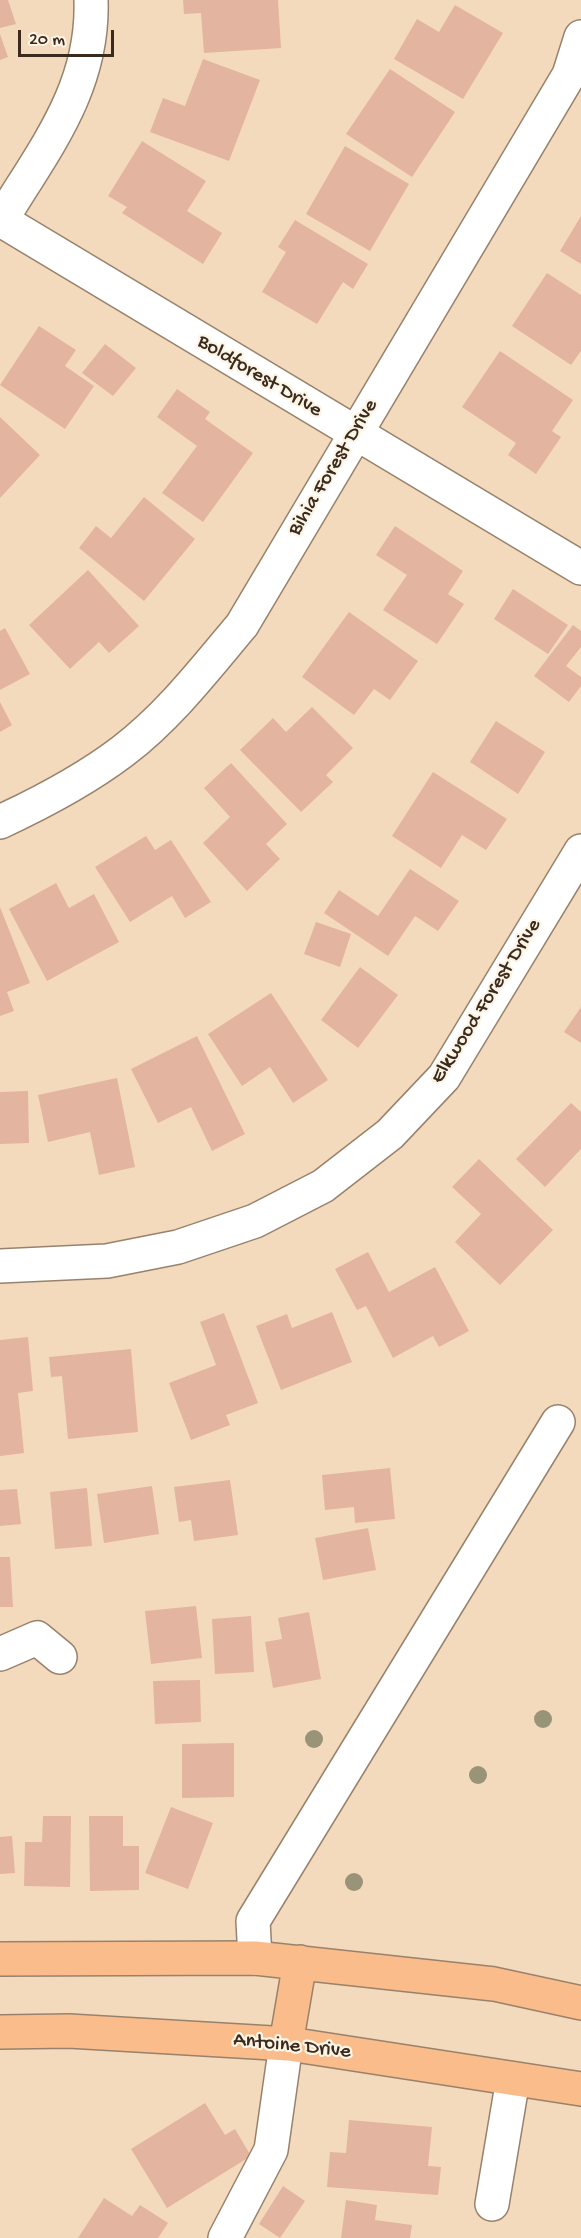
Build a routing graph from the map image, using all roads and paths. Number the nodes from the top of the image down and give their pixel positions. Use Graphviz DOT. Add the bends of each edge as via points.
graph roads {
  1 [pos="91,0"];
  2 [pos="581,37"];
  3 [pos="0,221"];
  4 [pos="354,434"];
  5 [pos="581,568"];
  6 [pos="0,822"];
  7 [pos="581,851"];
  8 [pos="0,1266"];
  9 [pos="558,1422"];
  10 [pos="0,1654"];
  11 [pos="60,1657"];
  12 [pos="255,1958"];
  13 [pos="0,1959"];
  14 [pos="300,1962"];
  15 [pos="581,2003"];
  16 [pos="0,2032"];
  17 [pos="286,2043"];
  18 [pos="513,2079"];
  19 [pos="581,2089"];
  20 [pos="492,2204"];
  21 [pos="225,2238"];
  1 -- 3 [label="street" via="90,34 81,80 69,108"];
  2 -- 4 [label="street, Bihia Forest Drive" via="569,75"];
  3 -- 4 [label="street, Boldforest Drive"];
  4 -- 5 [label="street, Boldforest Drive"];
  4 -- 6 [label="street, Bihia Forest Drive" via="242,625 186,691 123,750 57,795"];
  7 -- 8 [label="street, Elkwood Forest Drive" via="444,1077 390,1134 323,1186 255,1221 178,1247 107,1261"];
  9 -- 12 [label="street" via="253,1921"];
  10 -- 11 [label="street" via="38,1638"];
  12 -- 13 [label="main road"];
  12 -- 14 [label="main road"];
  14 -- 15 [label="main road" via="494,1984"];
  14 -- 17 [label="main road"];
  16 -- 17 [label="main road, Antoine Drive" via="69,2031"];
  17 -- 18 [label="main road, Antoine Drive"];
  17 -- 21 [label="street" via="271,2150"];
  18 -- 19 [label="main road, Antoine Drive"];
  18 -- 20 [label="street"];
}
